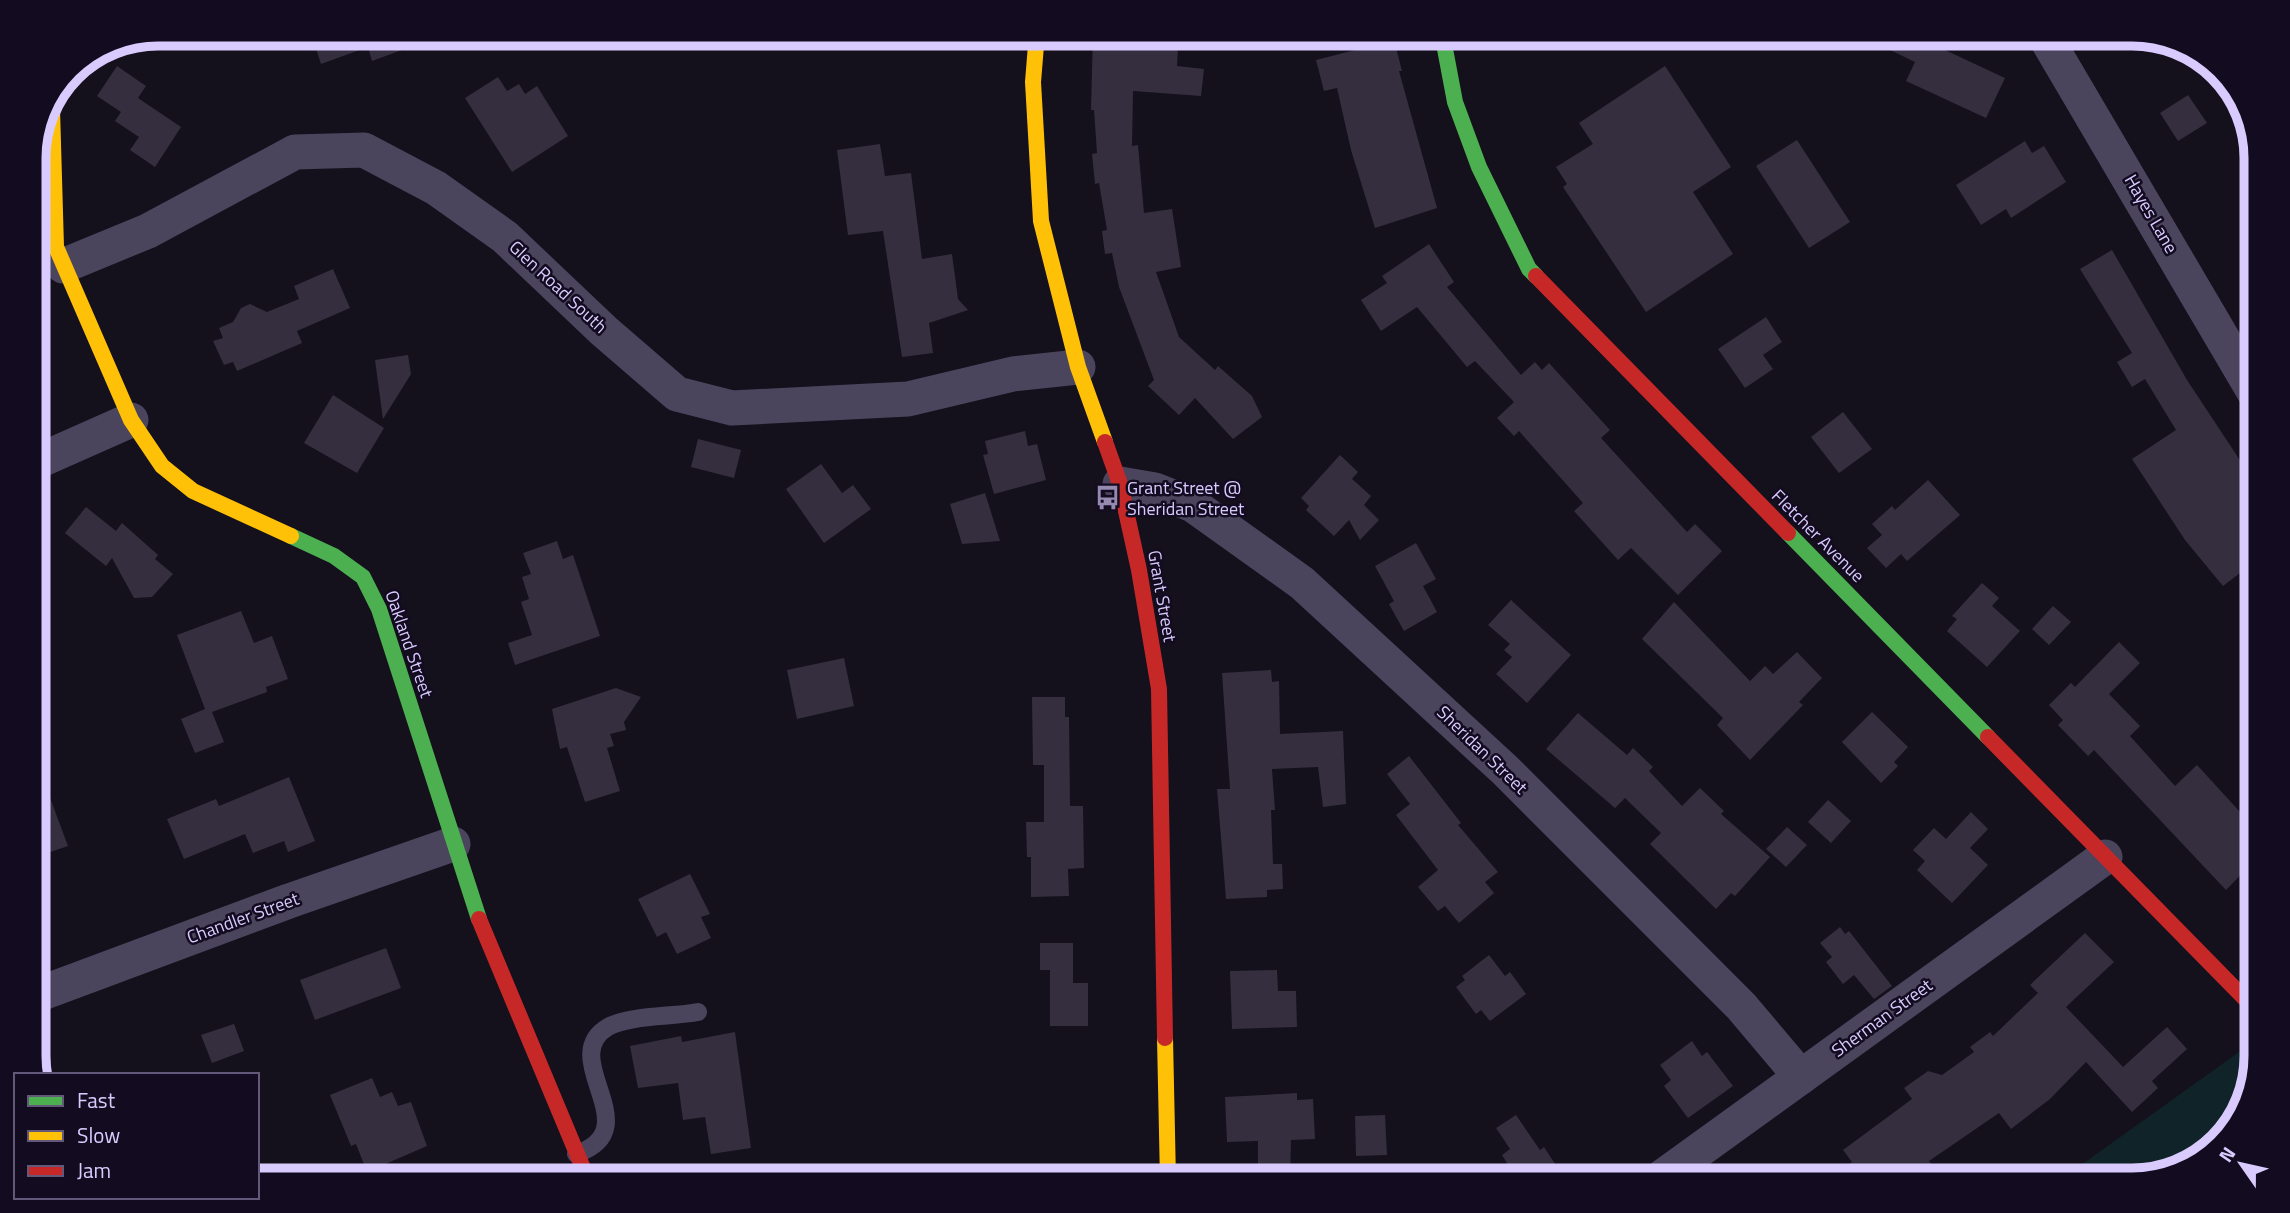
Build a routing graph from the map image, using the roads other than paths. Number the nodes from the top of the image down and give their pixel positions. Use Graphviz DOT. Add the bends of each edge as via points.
graph roads {
  1 [pos="1036,46"];
  2 [pos="1445,46"];
  3 [pos="2051,46"];
  4 [pos="52,120"];
  5 [pos="63,266"];
  6 [pos="1077,367"];
  7 [pos="2244,375"];
  8 [pos="131,421"];
  9 [pos="46,458"];
  10 [pos="1120,484"];
  11 [pos="453,844"];
  12 [pos="2105,857"];
  13 [pos="46,992"];
  14 [pos="2244,999"];
  15 [pos="698,1012"];
  16 [pos="1801,1077"];
  17 [pos="576,1154"];
  18 [pos="582,1168"];
  19 [pos="1168,1168"];
  20 [pos="1675,1168"];
  1 -- 6 [label="street, Grant Street" via="1033,82 1041,221"];
  2 -- 12 [label="street, Fletcher Avenue" via="1460,116 1479,167 1529,269"];
  3 -- 7 [label="street, Hayes Lane"];
  4 -- 5 [label="street, Oakland Street" via="56,247"];
  5 -- 6 [label="street, Glen Road South" via="148,232 295,152 365,150 436,188 505,237 677,394 732,408 908,399 1013,374"];
  5 -- 8 [label="street, Oakland Street"];
  6 -- 10 [label="street, Grant Street"];
  8 -- 9 [label="street"];
  8 -- 11 [label="street, Oakland Street" via="162,466 193,491 334,556 363,577 398,664"];
  10 -- 16 [label="street, Sheridan Street" via="1155,490 1193,505 1302,583 1505,769 1741,1006"];
  10 -- 19 [label="street, Grant Street" via="1159,689"];
  11 -- 13 [label="street, Chandler Street"];
  11 -- 17 [label="street, Oakland Street" via="485,937"];
  12 -- 14 [label="street, Fletcher Avenue"];
  12 -- 16 [label="street, Sherman Street"];
  15 -- 17 [label="lane" via="610,1026 596,1037 591,1061 606,1126 602,1140"];
  16 -- 20 [label="street, Sherman Street"];
  17 -- 18 [label="street, Oakland Street"];
}
